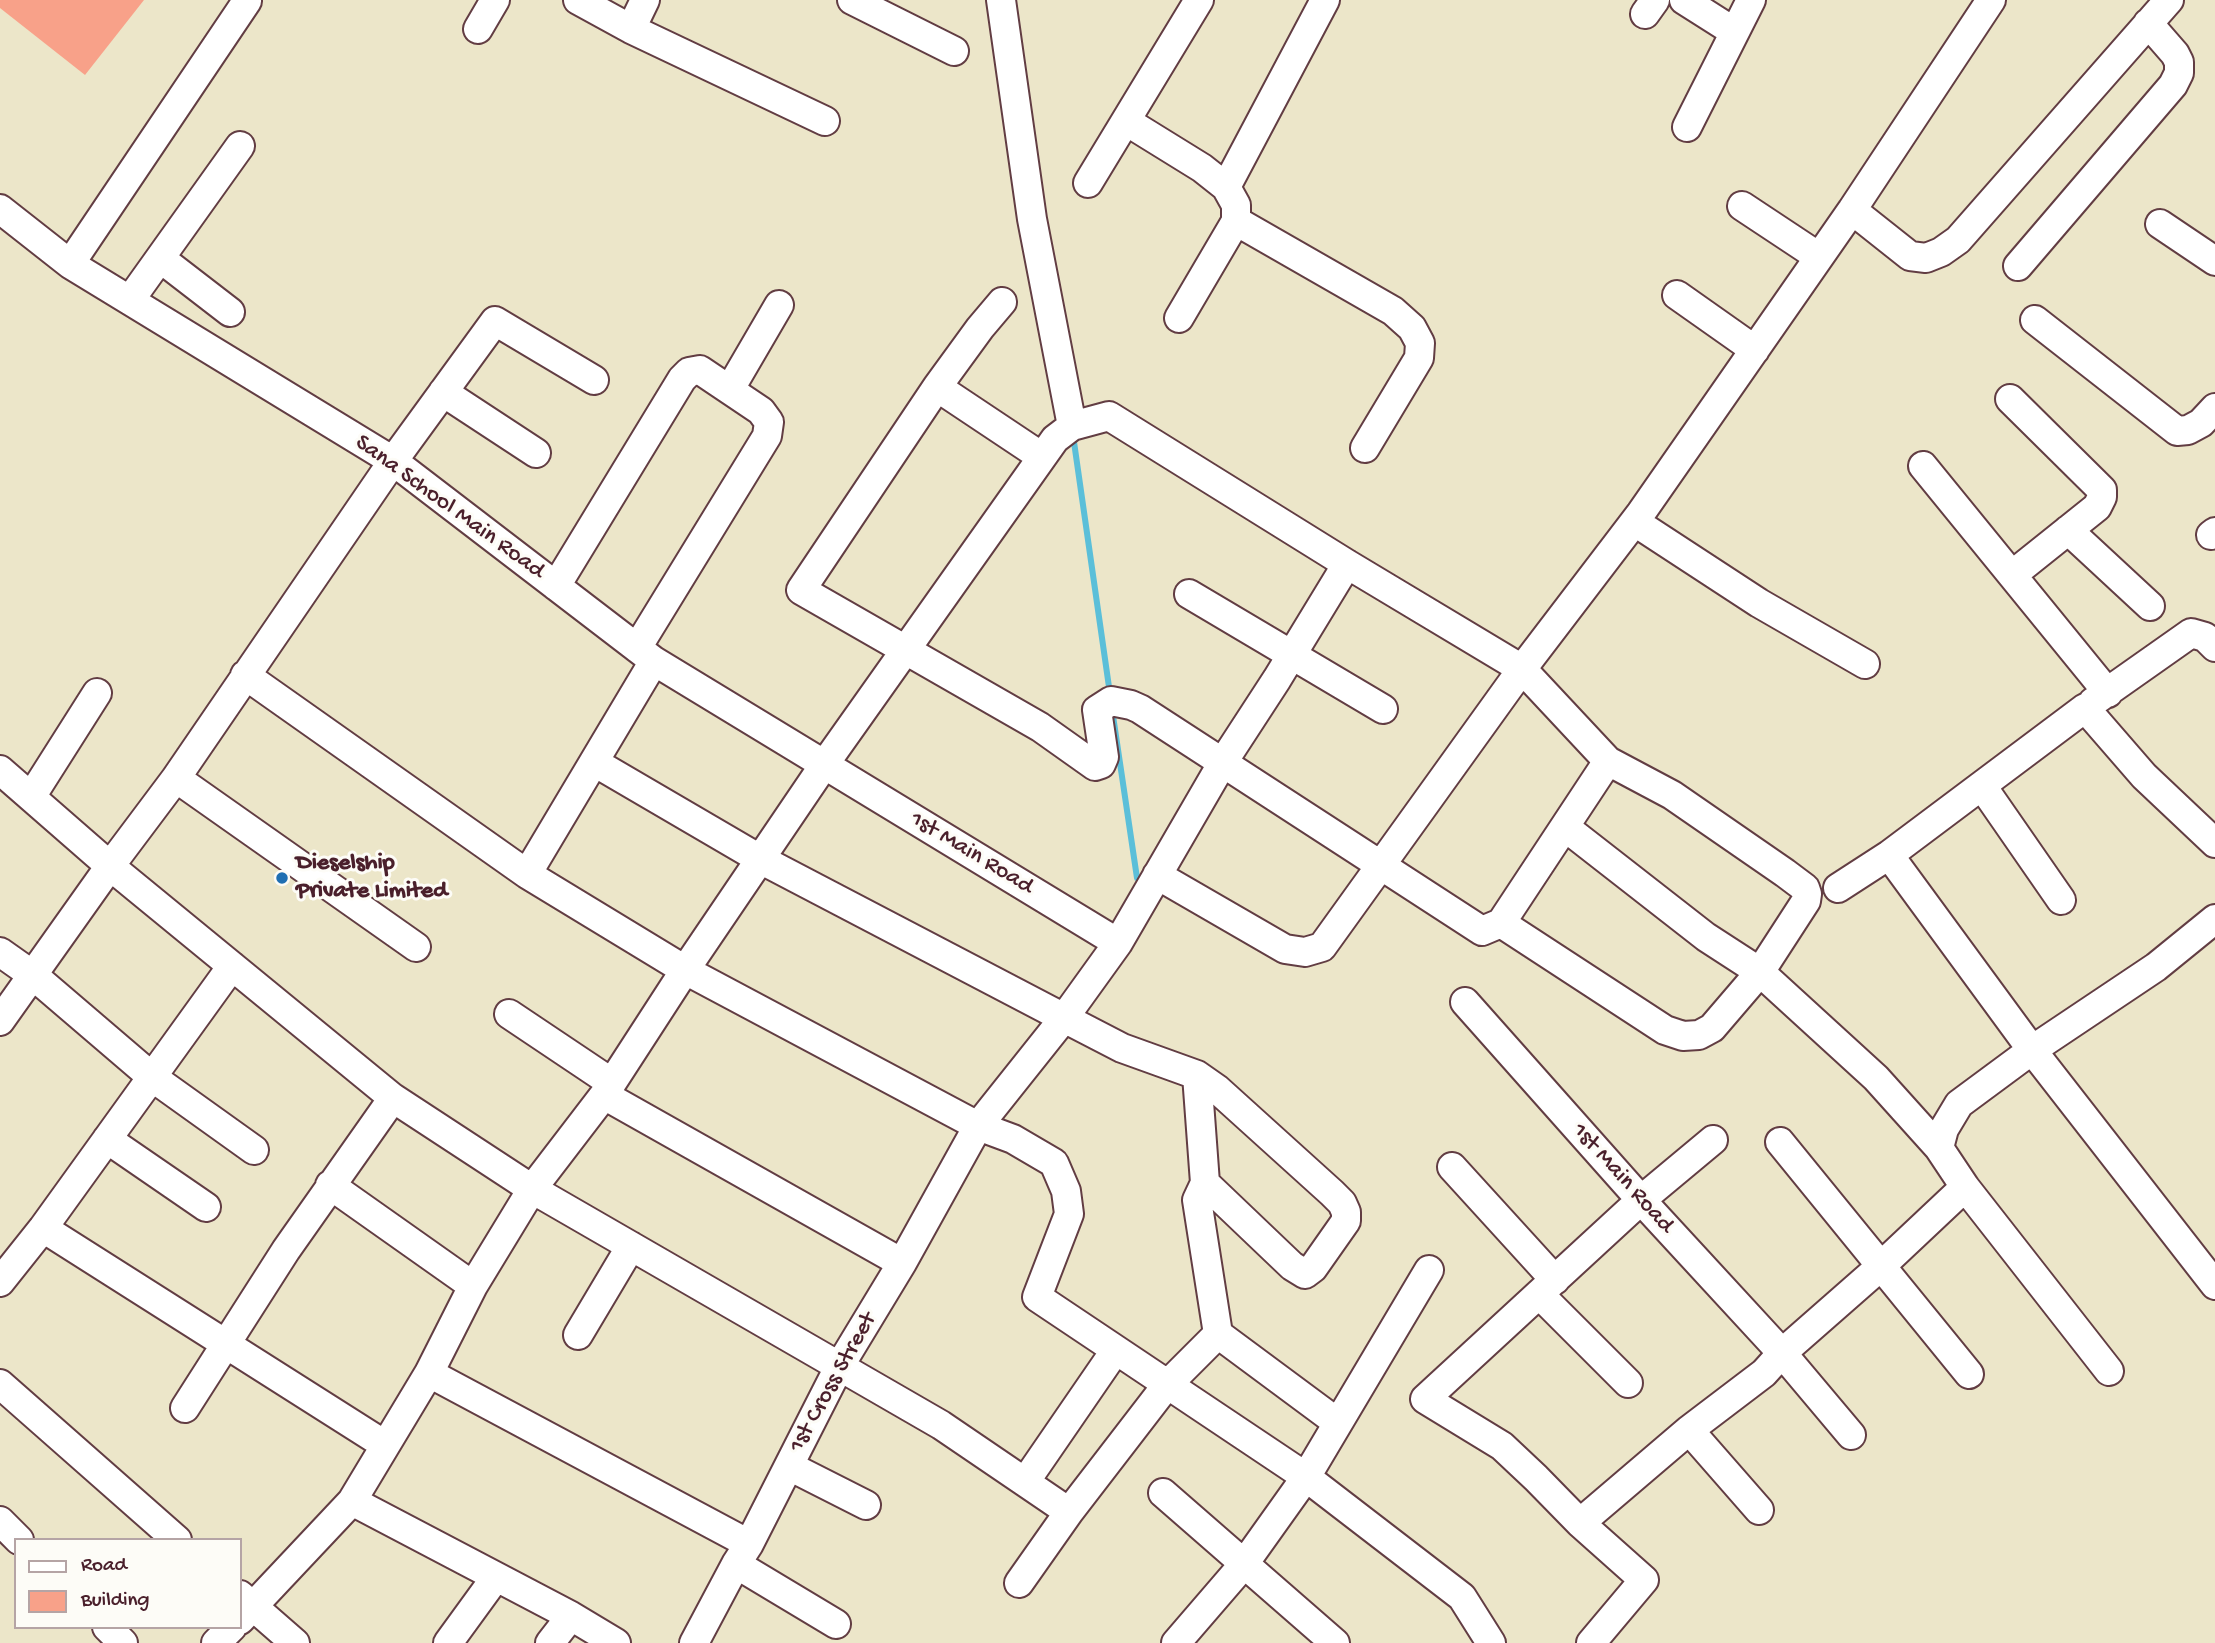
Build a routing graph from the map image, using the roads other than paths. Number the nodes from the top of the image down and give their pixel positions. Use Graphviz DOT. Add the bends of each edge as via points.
graph roads {
  1 [pos="495,0"];
  2 [pos="578,0"];
  3 [pos="645,0"];
  4 [pos="852,0"];
  5 [pos="1001,0"];
  6 [pos="1199,0"];
  7 [pos="1325,0"];
  8 [pos="1684,0"];
  9 [pos="1751,0"];
  10 [pos="1991,0"];
  11 [pos="2169,0"];
  12 [pos="247,1"];
  13 [pos="883,7"];
  14 [pos="2148,23"];
  15 [pos="1725,26"];
  16 [pos="478,29"];
  17 [pos="631,29"];
  18 [pos="954,51"];
  19 [pos="825,121"];
  20 [pos="1126,121"];
  21 [pos="1687,127"];
  22 [pos="240,146"];
  23 [pos="1088,183"];
  24 [pos="1226,187"];
  25 [pos="1742,206"];
  26 [pos="0,209"];
  27 [pos="1852,211"];
  28 [pos="1236,221"];
  29 [pos="2161,224"];
  30 [pos="1819,257"];
  31 [pos="160,258"];
  32 [pos="2215,261"];
  33 [pos="71,264"];
  34 [pos="2018,266"];
  35 [pos="1677,295"];
  36 [pos="130,300"];
  37 [pos="1002,302"];
  38 [pos="779,305"];
  39 [pos="1179,318"];
  40 [pos="2035,320"];
  41 [pos="188,336"];
  42 [pos="1755,350"];
  43 [pos="594,380"];
  44 [pos="937,387"];
  45 [pos="730,389"];
  46 [pos="443,392"];
  47 [pos="2010,399"];
  48 [pos="2215,408"];
  49 [pos="1072,426"];
  50 [pos="1365,448"];
  51 [pos="536,453"];
  52 [pos="1042,457"];
  53 [pos="393,461"];
  54 [pos="1923,466"];
  55 [pos="1634,522"];
  56 [pos="2068,530"];
  57 [pos="1347,564"];
  58 [pos="2012,575"];
  59 [pos="556,586"];
  60 [pos="1189,594"];
  61 [pos="2150,606"];
  62 [pos="2215,647"];
  63 [pos="907,649"];
  64 [pos="646,655"];
  65 [pos="1292,655"];
  66 [pos="1865,664"];
  67 [pos="1522,669"];
  68 [pos="245,675"];
  69 [pos="96,693"];
  70 [pos="2096,700"];
  71 [pos="1383,709"];
  72 [pos="1608,761"];
  73 [pos="594,762"];
  74 [pos="1223,762"];
  75 [pos="824,765"];
  76 [pos="0,770"];
  77 [pos="176,778"];
  78 [pos="1982,786"];
  79 [pos="31,797"];
  80 [pos="1565,827"];
  81 [pos="2213,837"];
  82 [pos="1889,855"];
  83 [pos="760,859"];
  84 [pos="110,866"];
  85 [pos="1381,866"];
  86 [pos="527,874"];
  87 [pos="1157,875"];
  88 [pos="1838,888"];
  89 [pos="2061,900"];
  90 [pos="2215,919"];
  91 [pos="1502,923"];
  92 [pos="1118,943"];
  93 [pos="416,947"];
  94 [pos="0,951"];
  95 [pos="232,966"];
  96 [pos="685,970"];
  97 [pos="1760,972"];
  98 [pos="34,976"];
  99 [pos="1465,1002"];
  100 [pos="509,1014"];
  101 [pos="1064,1018"];
  102 [pos="0,1021"];
  103 [pos="2032,1050"];
  104 [pos="1197,1075"];
  105 [pos="152,1077"];
  106 [pos="608,1089"];
  107 [pos="393,1098"];
  108 [pos="978,1126"];
  109 [pos="107,1139"];
  110 [pos="1713,1140"];
  111 [pos="1780,1142"];
  112 [pos="1939,1148"];
  113 [pos="254,1150"];
  114 [pos="1452,1167"];
  115 [pos="1205,1183"];
  116 [pos="330,1185"];
  117 [pos="1965,1187"];
  118 [pos="532,1189"];
  119 [pos="1641,1200"];
  120 [pos="206,1207"];
  121 [pos="43,1228"];
  122 [pos="631,1246"];
  123 [pos="902,1263"];
  124 [pos="1880,1268"];
  125 [pos="1429,1270"];
  126 [pos="0,1282"];
  127 [pos="2215,1285"];
  128 [pos="472,1286"];
  129 [pos="1547,1287"];
  130 [pos="1218,1334"];
  131 [pos="578,1335"];
  132 [pos="225,1343"];
  133 [pos="1115,1351"];
  134 [pos="1782,1353"];
  135 [pos="839,1367"];
  136 [pos="2109,1371"];
  137 [pos="429,1373"];
  138 [pos="1969,1374"];
  139 [pos="1628,1382"];
  140 [pos="0,1384"];
  141 [pos="1166,1386"];
  142 [pos="185,1408"];
  143 [pos="1338,1423"];
  144 [pos="1689,1430"];
  145 [pos="1851,1435"];
  146 [pos="385,1445"];
  147 [pos="789,1466"];
  148 [pos="1306,1477"];
  149 [pos="1025,1482"];
  150 [pos="1163,1493"];
  151 [pos="352,1501"];
  152 [pos="866,1505"];
  153 [pos="1759,1510"];
  154 [pos="1069,1512"];
  155 [pos="0,1521"];
  156 [pos="1580,1523"];
  157 [pos="17,1538"];
  158 [pos="175,1538"];
  159 [pos="743,1554"];
  160 [pos="1244,1564"];
  161 [pos="496,1577"];
  162 [pos="1019,1583"];
  163 [pos="244,1607"];
  164 [pos="571,1616"];
  165 [pos="836,1624"];
  166 [pos="109,1629"];
  167 [pos="230,1629"];
  168 [pos="1488,1642"];
  169 [pos="123,1643"];
  170 [pos="216,1643"];
  171 [pos="295,1643"];
  172 [pos="448,1643"];
  173 [pos="550,1643"];
  174 [pos="615,1643"];
  175 [pos="694,1643"];
  176 [pos="1176,1643"];
  177 [pos="1335,1643"];
  178 [pos="1591,1643"];
  1 -- 16 [label="street"];
  2 -- 17 [label="street"];
  3 -- 17 [label="street"];
  4 -- 13 [label="street"];
  5 -- 49 [label="street" via="1032,219"];
  6 -- 20 [label="street"];
  7 -- 24 [label="street"];
  8 -- 15 [label="street"];
  9 -- 21 [label="street"];
  10 -- 27 [label="street"];
  11 -- 14 [label="street"];
  12 -- 33 [label="street"];
  13 -- 18 [label="street"];
  14 -- 27 [label="street" via="1958,240 1941,252 1926,258 1910,256"];
  14 -- 34 [label="street" via="2179,62 2173,85"];
  17 -- 19 [label="street"];
  20 -- 23 [label="street"];
  20 -- 24 [label="street"];
  22 -- 31 [label="street"];
  24 -- 28 [label="street" via="1236,205"];
  25 -- 30 [label="street"];
  26 -- 33 [label="street, Sana School Main Road"];
  27 -- 30 [label="street"];
  28 -- 39 [label="street"];
  28 -- 50 [label="street" via="1392,311 1412,328 1420,343 1419,358"];
  29 -- 32 [label="street"];
  30 -- 42 [label="street"];
  31 -- 36 [label="street"];
  31 -- 41 [label="street" via="221,305"];
  33 -- 36 [label="street, Sana School Main Road"];
  35 -- 42 [label="street"];
  36 -- 41 [label="street, Sana School Main Road"];
  37 -- 44 [label="street"];
  38 -- 45 [label="street"];
  40 -- 48 [label="street" via="2177,430 2202,423"];
  41 -- 53 [label="street, Sana School Main Road"];
  42 -- 55 [label="street"];
  43 -- 46 [label="street" via="495,321"];
  44 -- 52 [label="street"];
  44 -- 63 [label="street" via="801,590"];
  45 -- 59 [label="street" via="700,370 682,379"];
  45 -- 64 [label="street" via="761,411 769,422 767,436"];
  46 -- 51 [label="street"];
  46 -- 53 [label="street"];
  47 -- 56 [label="street" via="2102,490 2097,507"];
  49 -- 52 [label="street"];
  49 -- 57 [label="street" via="1109,415"];
  52 -- 63 [label="street"];
  53 -- 59 [label="street, Sana School Main Road"];
  53 -- 68 [label="street"];
  54 -- 58 [label="street"];
  55 -- 66 [label="street"];
  55 -- 67 [label="street"];
  56 -- 58 [label="street"];
  56 -- 61 [label="street"];
  57 -- 65 [label="street, 1st Cross Street"];
  57 -- 67 [label="street"];
  58 -- 70 [label="street"];
  59 -- 64 [label="street, Sana School Main Road"];
  60 -- 65 [label="street"];
  62 -- 70 [label="street" via="2205,637 2191,633"];
  63 -- 74 [label="street" via="1040,727 1095,766 1104,757 1097,710 1111,701 1140,709"];
  63 -- 75 [label="street"];
  64 -- 73 [label="street"];
  64 -- 75 [label="street, Sana School Main Road"];
  65 -- 71 [label="street"];
  65 -- 74 [label="street, 1st Cross Street"];
  67 -- 72 [label="street"];
  67 -- 85 [label="street"];
  68 -- 77 [label="street"];
  68 -- 86 [label="street"];
  69 -- 79 [label="street"];
  70 -- 78 [label="street"];
  70 -- 81 [label="street" via="2144,776"];
  72 -- 80 [label="street"];
  72 -- 97 [label="street" via="1672,795 1805,888 1806,901"];
  73 -- 83 [label="street"];
  73 -- 86 [label="street"];
  74 -- 85 [label="street"];
  74 -- 87 [label="street, 1st Cross Street"];
  75 -- 83 [label="street"];
  75 -- 92 [label="street, 1st Main Road"];
  76 -- 79 [label="street"];
  77 -- 84 [label="street"];
  77 -- 93 [label="street"];
  78 -- 82 [label="street"];
  78 -- 89 [label="street"];
  79 -- 84 [label="street"];
  80 -- 91 [label="street"];
  80 -- 97 [label="street" via="1706,937"];
  82 -- 88 [label="street"];
  82 -- 103 [label="street"];
  83 -- 96 [label="street"];
  83 -- 101 [label="street"];
  84 -- 95 [label="street"];
  84 -- 98 [label="street"];
  85 -- 87 [label="street" via="1322,947 1305,952 1285,949"];
  85 -- 91 [label="street" via="1482,930"];
  86 -- 96 [label="street"];
  87 -- 92 [label="street, 1st Cross Street"];
  90 -- 103 [label="street" via="2156,967"];
  91 -- 97 [label="street" via="1665,1030 1683,1036 1712,1028"];
  92 -- 101 [label="street, 1st Cross Street"];
  94 -- 98 [label="street"];
  95 -- 105 [label="street"];
  95 -- 107 [label="street"];
  96 -- 106 [label="street"];
  96 -- 108 [label="street"];
  97 -- 112 [label="street" via="1876,1078"];
  98 -- 102 [label="street"];
  98 -- 105 [label="street"];
  99 -- 119 [label="street, 1st Main Road"];
  100 -- 106 [label="street"];
  101 -- 104 [label="street" via="1122,1048"];
  101 -- 108 [label="street, 1st Cross Street"];
  103 -- 112 [label="street" via="1959,1104"];
  103 -- 127 [label="street"];
  104 -- 115 [label="street"];
  104 -- 115 [label="street" via="1332,1193 1342,1203 1346,1221 1305,1274"];
  105 -- 109 [label="street"];
  105 -- 113 [label="street"];
  106 -- 118 [label="street"];
  106 -- 123 [label="street"];
  107 -- 116 [label="street"];
  107 -- 118 [label="street"];
  108 -- 123 [label="street, 1st Cross Street"];
  108 -- 133 [label="street" via="1013,1139 1054,1163 1066,1191 1069,1214 1037,1297"];
  109 -- 120 [label="street"];
  109 -- 121 [label="street"];
  110 -- 119 [label="street"];
  111 -- 124 [label="street"];
  112 -- 117 [label="street"];
  114 -- 129 [label="street"];
  115 -- 130 [label="street" via="1197,1199"];
  116 -- 128 [label="street"];
  116 -- 132 [label="street"];
  117 -- 124 [label="street"];
  117 -- 136 [label="street"];
  118 -- 122 [label="street"];
  118 -- 128 [label="street"];
  119 -- 129 [label="street"];
  119 -- 134 [label="street, 1st Main Road"];
  121 -- 126 [label="street"];
  121 -- 132 [label="street"];
  122 -- 131 [label="street"];
  122 -- 135 [label="street"];
  123 -- 135 [label="street, 1st Cross Street"];
  124 -- 134 [label="street"];
  124 -- 138 [label="street"];
  125 -- 143 [label="street"];
  128 -- 137 [label="street"];
  129 -- 139 [label="street"];
  129 -- 156 [label="street" via="1425,1399 1502,1446"];
  130 -- 141 [label="street"];
  130 -- 143 [label="street"];
  132 -- 142 [label="street"];
  132 -- 146 [label="street"];
  133 -- 141 [label="street"];
  133 -- 149 [label="street"];
  134 -- 144 [label="street" via="1764,1373"];
  134 -- 145 [label="street, 1st Main Road"];
  135 -- 147 [label="street, 1st Cross Street"];
  135 -- 149 [label="street" via="941,1425"];
  137 -- 146 [label="street"];
  137 -- 159 [label="street"];
  140 -- 158 [label="street"];
  141 -- 148 [label="street"];
  141 -- 154 [label="street"];
  143 -- 148 [label="street"];
  144 -- 153 [label="street"];
  144 -- 156 [label="street"];
  146 -- 151 [label="street"];
  147 -- 152 [label="street"];
  147 -- 159 [label="street, 1st Cross Street"];
  148 -- 160 [label="street"];
  148 -- 168 [label="street" via="1462,1597"];
  149 -- 154 [label="street"];
  150 -- 160 [label="street"];
  151 -- 161 [label="street"];
  151 -- 163 [label="street"];
  154 -- 162 [label="street"];
  155 -- 157 [label="street"];
  156 -- 178 [label="street" via="1644,1580"];
  159 -- 165 [label="street"];
  159 -- 175 [label="street, 1st Cross Street"];
  160 -- 176 [label="street"];
  160 -- 177 [label="street"];
  161 -- 164 [label="street"];
  161 -- 172 [label="street"];
  163 -- 171 [label="street"];
  164 -- 173 [label="street"];
  164 -- 174 [label="street"];
  166 -- 169 [label="street"];
  167 -- 170 [label="street"];
}
